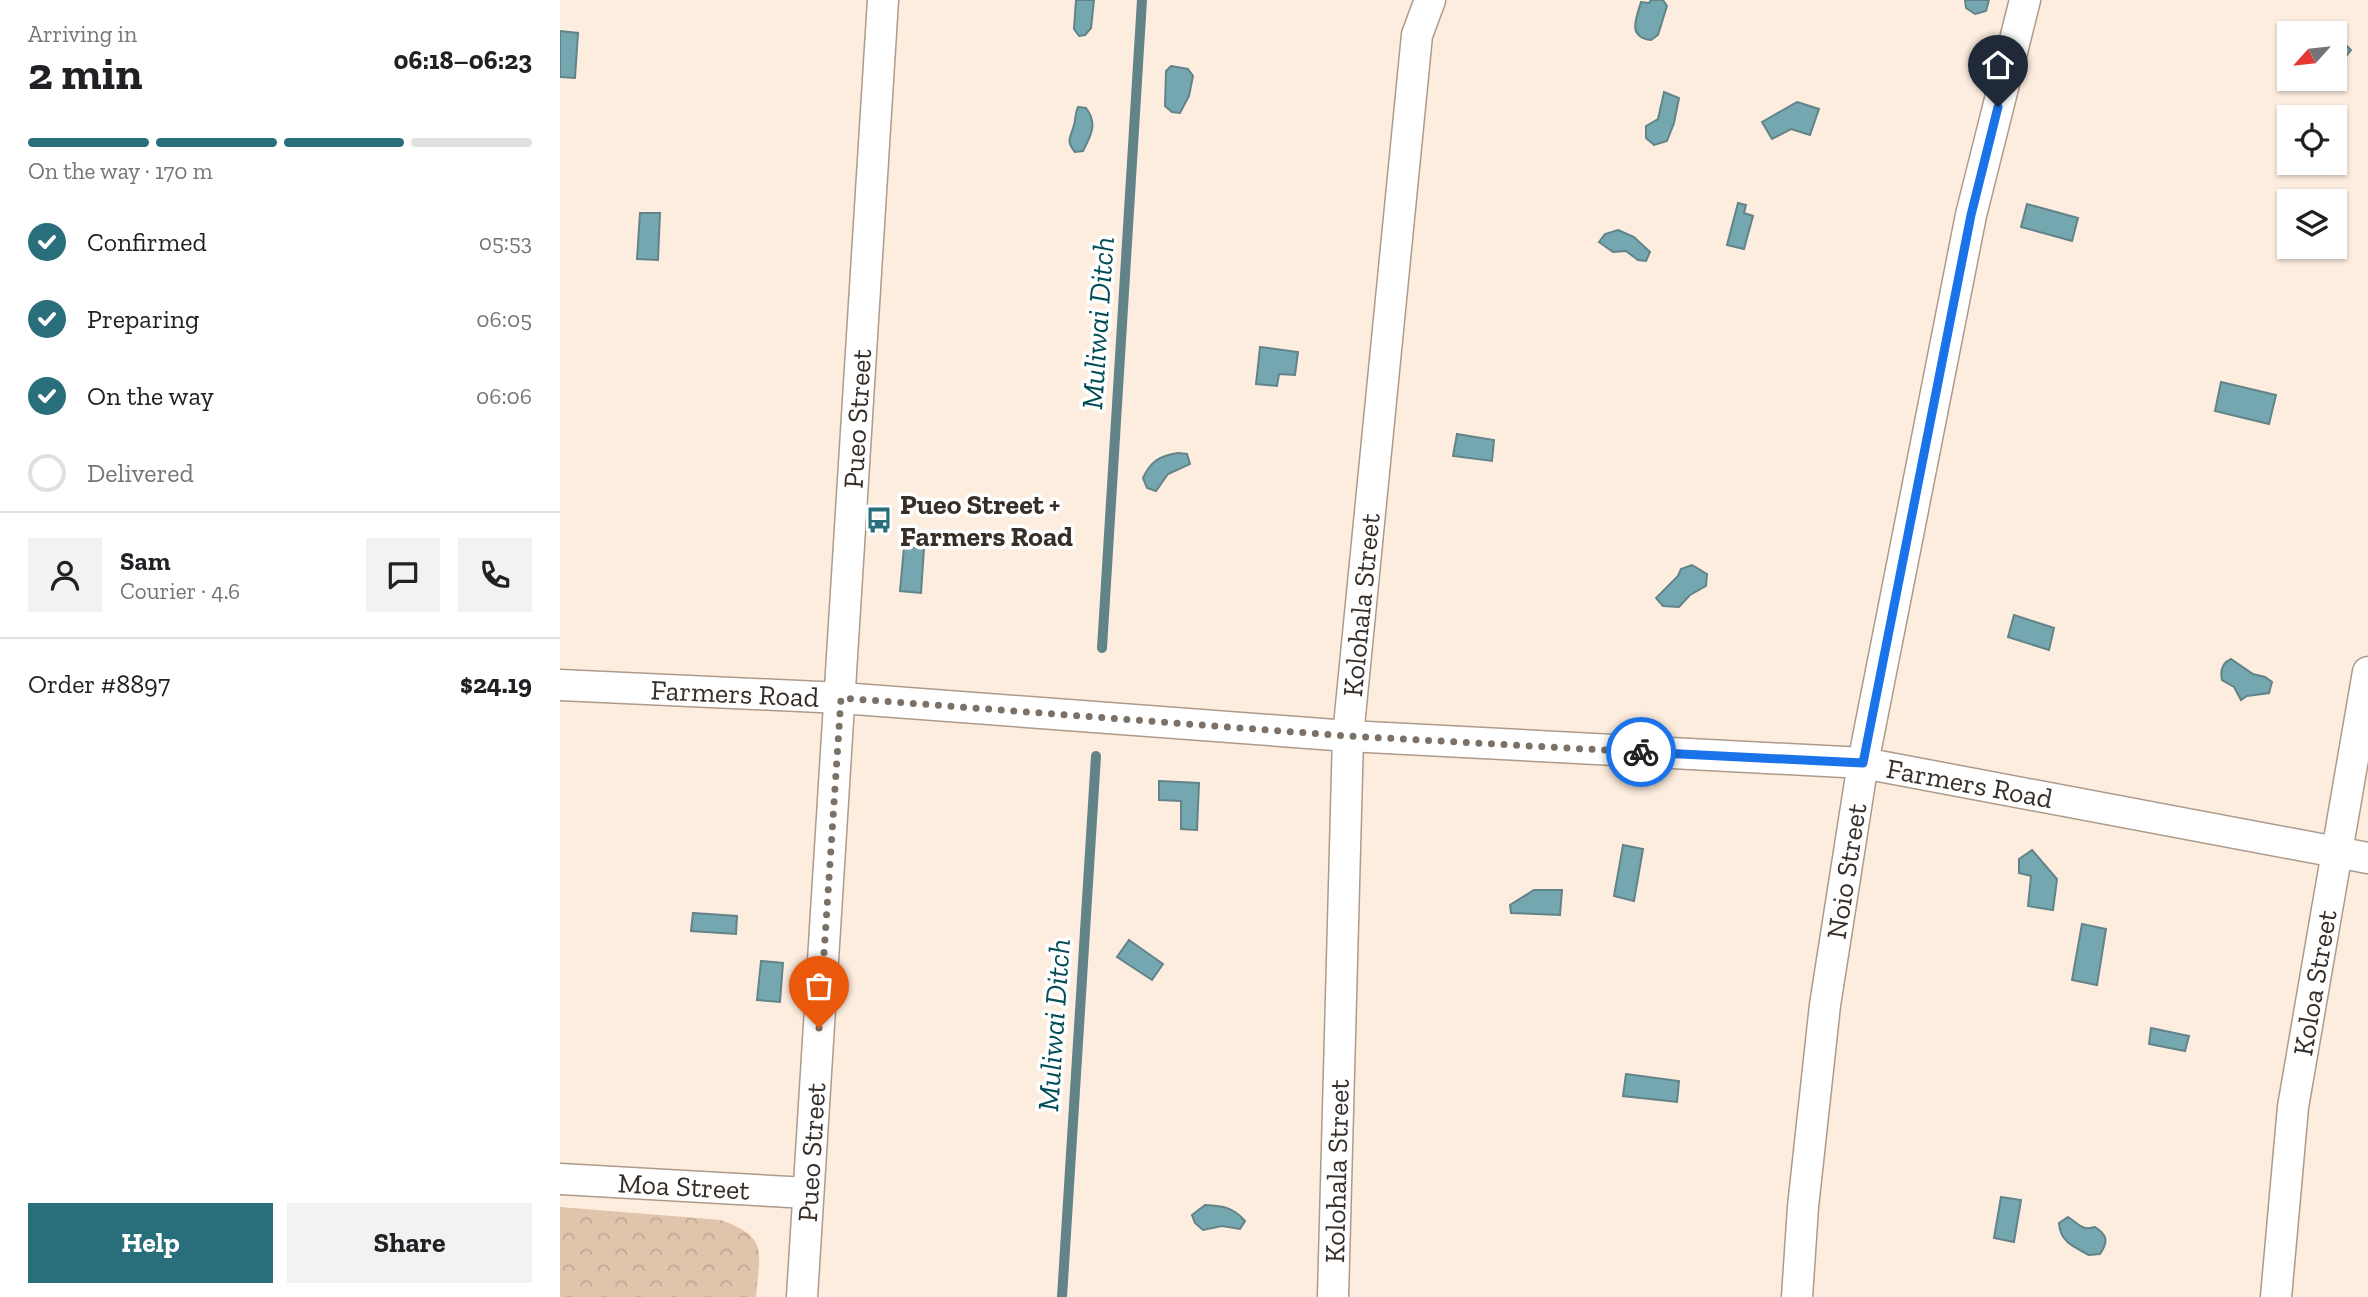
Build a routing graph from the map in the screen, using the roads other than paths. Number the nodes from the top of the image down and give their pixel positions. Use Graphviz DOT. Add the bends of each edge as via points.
graph roads {
  1 [pos="884,0"];
  2 [pos="1430,0"];
  3 [pos="2025,0"];
  4 [pos="2368,672"];
  5 [pos="560,685"];
  6 [pos="841,698"];
  7 [pos="1348,736"];
  8 [pos="1863,763"];
  9 [pos="2336,850"];
  10 [pos="2368,858"];
  11 [pos="560,1179"];
  12 [pos="808,1193"];
  13 [pos="802,1297"];
  14 [pos="1334,1297"];
  15 [pos="1797,1297"];
  16 [pos="2276,1297"];
  1 -- 6 [label="street, Pueo Street"];
  2 -- 7 [label="street, Kolohala Street" via="1417,35"];
  3 -- 8 [label="street, Noio Street" via="1971,215"];
  4 -- 9 [label="street, Koloa Street"];
  5 -- 6 [label="street, Farmers Road"];
  6 -- 7 [label="street, Farmers Road"];
  6 -- 12 [label="street, Pueo Street"];
  7 -- 8 [label="street, Farmers Road"];
  7 -- 14 [label="street, Kolohala Street"];
  8 -- 9 [label="street, Farmers Road"];
  8 -- 15 [label="street, Noio Street" via="1825,1005"];
  9 -- 10 [label="street, Farmers Road"];
  9 -- 16 [label="street, Koloa Street" via="2293,1107"];
  11 -- 12 [label="street, Moa Street"];
  12 -- 13 [label="street, Pueo Street"];
}
